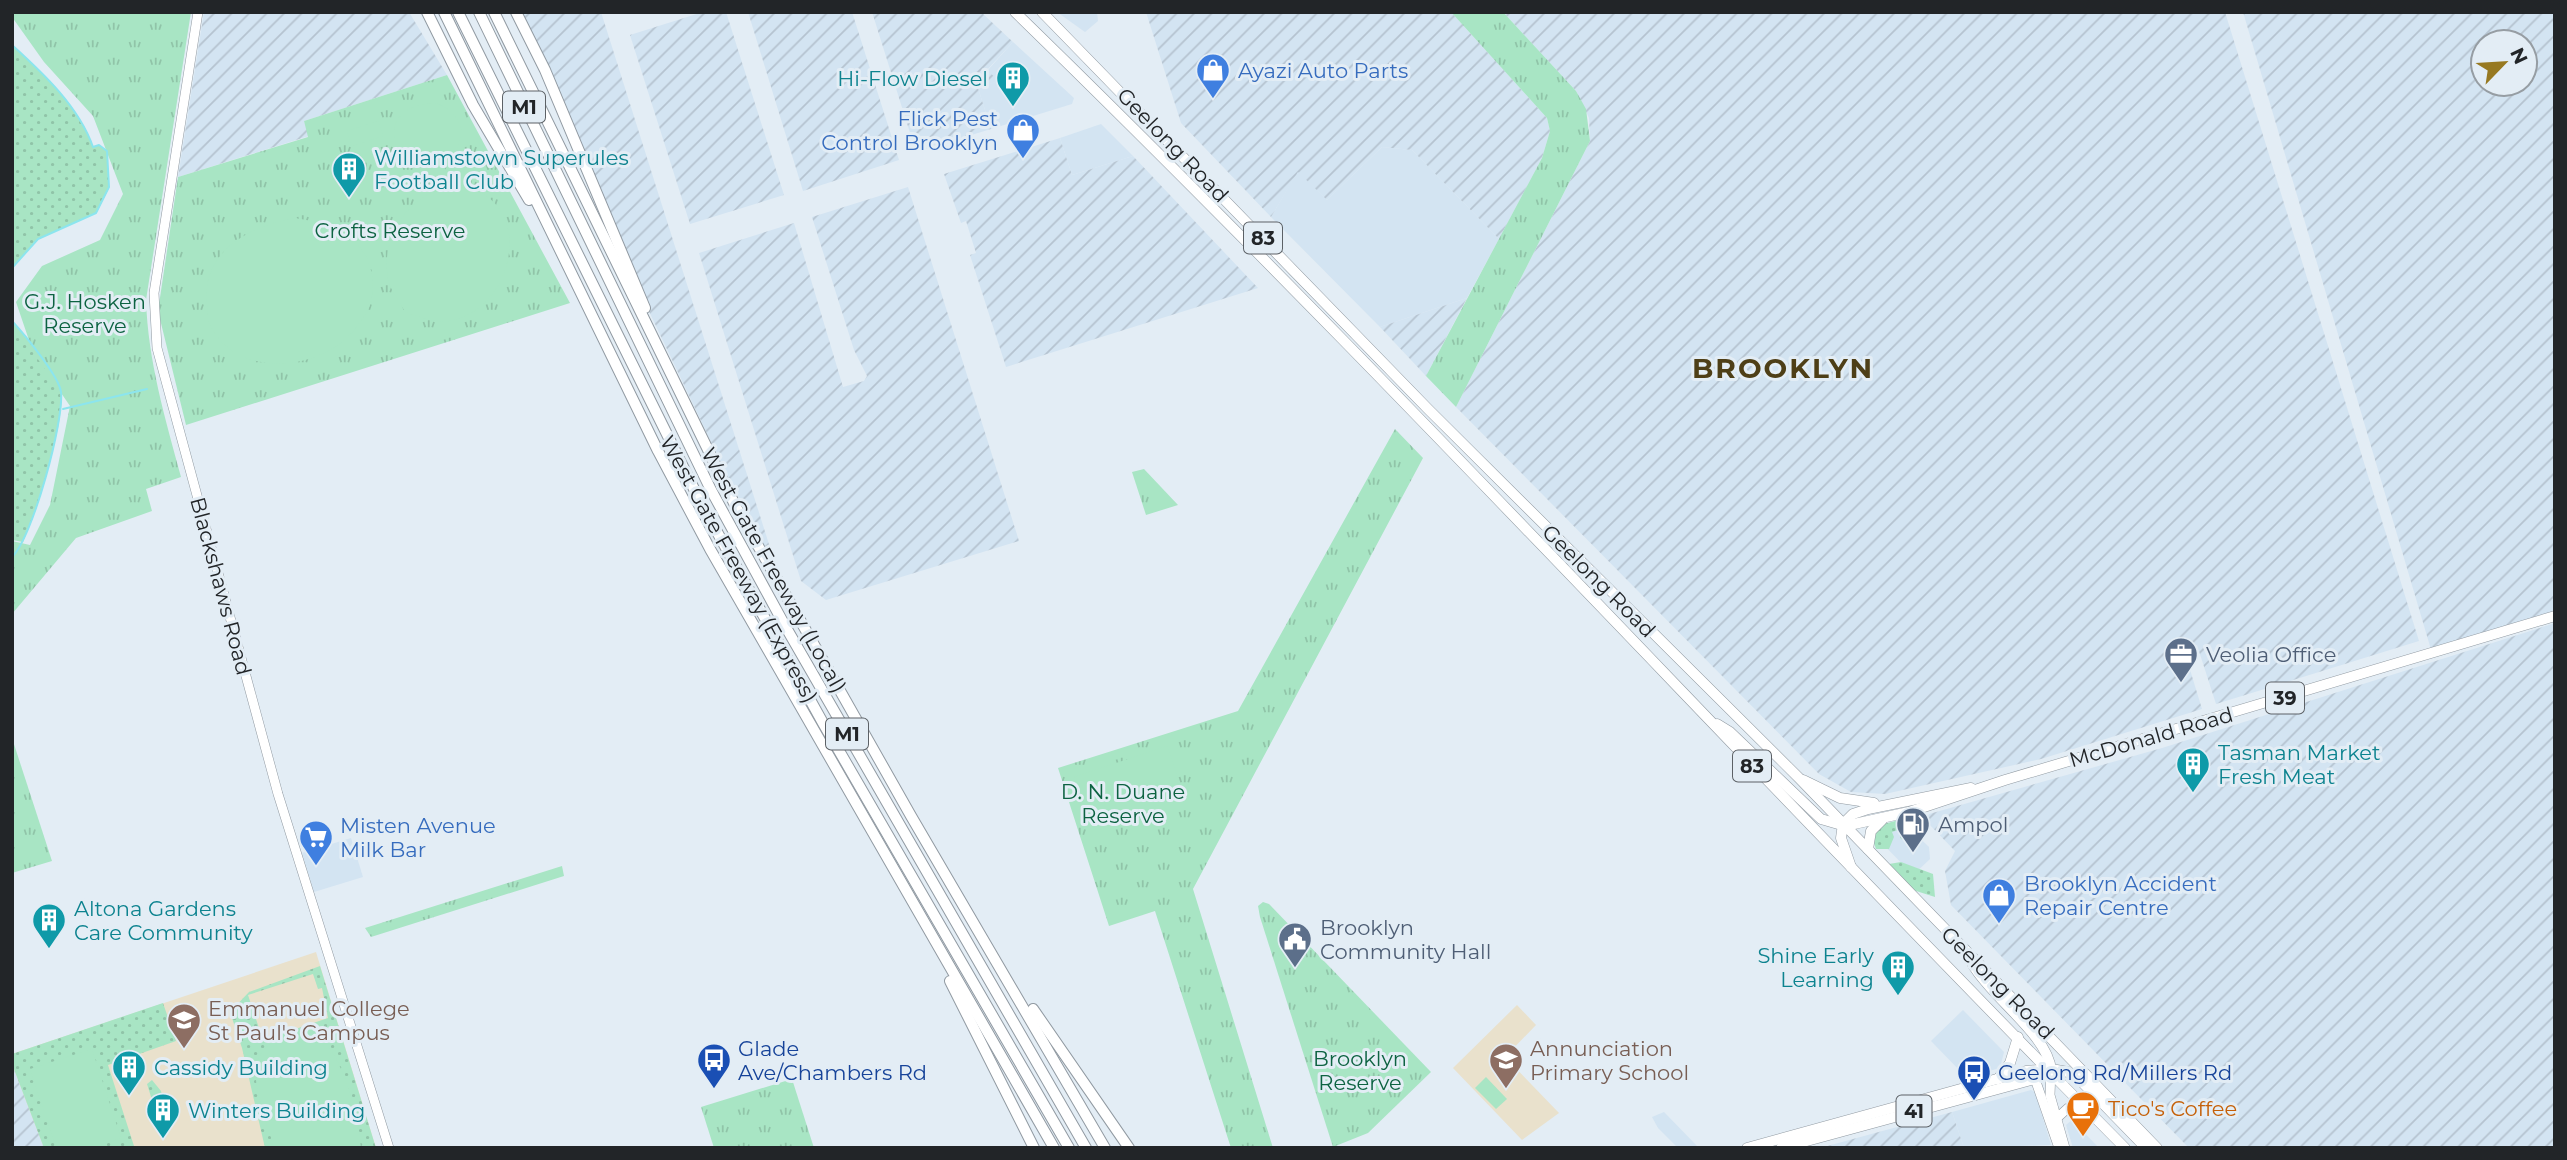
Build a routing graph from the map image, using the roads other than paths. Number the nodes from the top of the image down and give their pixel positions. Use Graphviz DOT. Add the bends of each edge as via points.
graph roads {
  1 [pos="198,12"];
  2 [pos="426,12"];
  3 [pos="444,12"];
  4 [pos="458,12"];
  5 [pos="479,12"];
  6 [pos="494,12"];
  7 [pos="516,12"];
  8 [pos="1015,12"];
  9 [pos="1042,12"];
  10 [pos="1114,84"];
  11 [pos="1102,98"];
  12 [pos="550,231"];
  13 [pos="717,469"];
  14 [pos="2555,616"];
  15 [pos="1664,647"];
  16 [pos="1652,660"];
  17 [pos="1707,719"];
  18 [pos="1799,778"];
  19 [pos="1989,786"];
  20 [pos="1905,799"];
  21 [pos="1884,804"];
  22 [pos="860,812"];
  23 [pos="1909,812"];
  24 [pos="1885,818"];
  25 [pos="1844,825"];
  26 [pos="1868,849"];
  27 [pos="1852,871"];
  28 [pos="988,947"];
  29 [pos="1966,952"];
  30 [pos="2018,1037"];
  31 [pos="2051,1069"];
  32 [pos="2035,1079"];
  33 [pos="1999,1084"];
  34 [pos="2090,1110"];
  35 [pos="2057,1118"];
  36 [pos="2058,1134"];
  37 [pos="389,1148"];
  38 [pos="1034,1148"];
  39 [pos="1054,1148"];
  40 [pos="1069,1148"];
  41 [pos="1086,1148"];
  42 [pos="1105,1148"];
  43 [pos="1129,1148"];
  44 [pos="1747,1148"];
  45 [pos="1781,1148"];
  46 [pos="2059,1148"];
  47 [pos="2065,1148"];
  48 [pos="2125,1148"];
  49 [pos="2146,1148"];
  50 [pos="2157,1148"];
  1 -- 37 [label="main road, Blackshaws Road" via="154,293 157,348 278,793"];
  2 -- 12 [label="highway" via="473,105"];
  3 -- 12 [label="highway, M1"];
  4 -- 40 [label="highway, West Gate Freeway (Express) / M1" via="701,503"];
  5 -- 41 [label="highway, West Gate Freeway (Express) / M1" via="727,521"];
  6 -- 13 [label="highway, West Gate Freeway (Local) / M1"];
  7 -- 13 [label="highway"];
  8 -- 11 [label="main road, Geelong Road / 83"];
  9 -- 10 [label="main road, Geelong Road / 83"];
  10 -- 11 [label="main road"];
  10 -- 15 [label="main road, Geelong Road / 83"];
  11 -- 16 [label="main road, Geelong Road / 83"];
  12 -- 22 [label="highway, M1" via="691,514"];
  13 -- 28 [label="highway, West Gate Freeway (Local) / M1"];
  14 -- 19 [label="main road, McDonald Road / 39"];
  15 -- 16 [label="main road"];
  15 -- 18 [label="main road, Geelong Road / 83"];
  16 -- 17 [label="main road, Geelong Road / 83"];
  17 -- 25 [label="main road" via="1730,732 1821,819"];
  17 -- 27 [label="main road, Geelong Road / 83"];
  18 -- 21 [label="main road, 39" via="1840,798"];
  18 -- 25 [label="main road, Geelong Road / 83"];
  19 -- 20 [label="main road, McDonald Road / 39"];
  19 -- 23 [label="main road, McDonald Road / 39"];
  20 -- 21 [label="main road, McDonald Road / 39"];
  20 -- 23 [label="main road"];
  21 -- 25 [label="main road, McDonald Road / 39" via="1854,813"];
  22 -- 38 [label="highway" via="888,874 950,980"];
  22 -- 39 [label="highway, M1"];
  23 -- 24 [label="main road, McDonald Road / 39"];
  24 -- 25 [label="main road, McDonald Road / 39"];
  24 -- 26 [label="main road" via="1871,831"];
  25 -- 26 [label="main road, Geelong Road / 83"];
  25 -- 27 [label="main road" via="1841,838"];
  26 -- 29 [label="main road, Geelong Road"];
  27 -- 30 [label="main road, Geelong Road"];
  28 -- 42 [label="highway, West Gate Freeway (Local) / M1"];
  28 -- 43 [label="highway"];
  29 -- 31 [label="main road" via="1988,989 2042,1043"];
  29 -- 50 [label="main road, Geelong Road"];
  30 -- 31 [label="main road, Geelong Road"];
  30 -- 33 [label="main road"];
  31 -- 32 [label="main road, 41"];
  31 -- 33 [label="main road" via="2030,1070"];
  31 -- 34 [label="main road, Geelong Road"];
  31 -- 35 [label="main road" via="2050,1095"];
  31 -- 49 [label="main road" via="2080,1080"];
  32 -- 33 [label="main road, 41"];
  32 -- 36 [label="main road"];
  33 -- 44 [label="main road, 41"];
  33 -- 45 [label="main road, 41"];
  34 -- 35 [label="main road" via="2066,1109"];
  34 -- 48 [label="main road, Geelong Road"];
  35 -- 36 [label="main road"];
  36 -- 46 [label="main road"];
  36 -- 47 [label="main road"];
}
